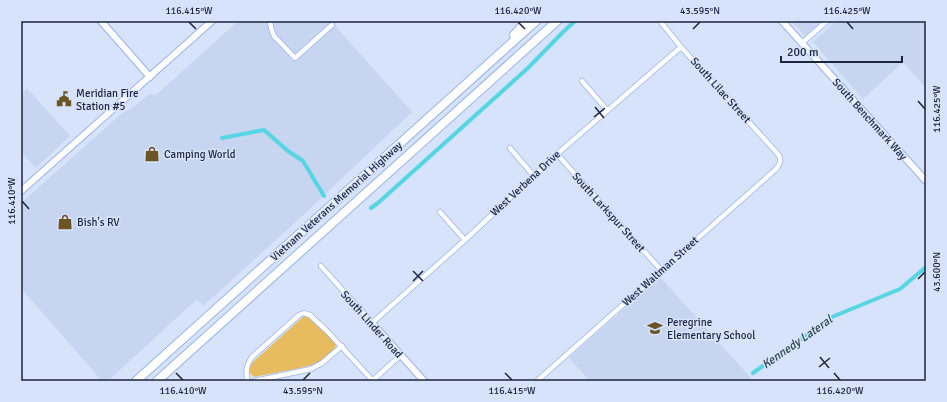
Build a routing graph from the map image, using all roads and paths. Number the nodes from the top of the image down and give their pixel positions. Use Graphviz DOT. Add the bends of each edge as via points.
graph roads {
  1 [pos="101,21"];
  2 [pos="212,21"];
  3 [pos="270,21"];
  4 [pos="527,21"];
  5 [pos="536,21"];
  6 [pos="557,21"];
  7 [pos="660,21"];
  8 [pos="782,21"];
  9 [pos="827,21"];
  10 [pos="332,25"];
  11 [pos="802,44"];
  12 [pos="681,47"];
  13 [pos="488,64"];
  14 [pos="150,77"];
  15 [pos="582,82"];
  16 [pos="607,110"];
  17 [pos="510,148"];
  18 [pos="557,154"];
  19 [pos="781,160"];
  20 [pos="534,175"];
  21 [pos="926,181"];
  22 [pos="21,191"];
  23 [pos="440,212"];
  24 [pos="465,240"];
  25 [pos="321,266"];
  26 [pos="661,270"];
  27 [pos="372,323"];
  28 [pos="342,346"];
  29 [pos="401,355"];
  30 [pos="136,381"];
  31 [pos="157,381"];
  32 [pos="247,381"];
  33 [pos="254,381"];
  34 [pos="372,381"];
  35 [pos="424,381"];
  36 [pos="537,381"];
  1 -- 14 [label="street"];
  2 -- 14 [label="street"];
  3 -- 10 [label="street" via="274,36 295,58"];
  4 -- 13 [label="highway"];
  5 -- 13 [label="highway, Vietnam Veterans Memorial Highway"];
  6 -- 31 [label="highway, Vietnam Veterans Memorial Highway"];
  7 -- 12 [label="street, South Lilac Street"];
  8 -- 11 [label="street, South Benchmark Way"];
  9 -- 11 [label="street"];
  11 -- 21 [label="street, South Benchmark Way"];
  12 -- 16 [label="street, West Verbena Drive"];
  12 -- 19 [label="street, South Lilac Street"];
  13 -- 30 [label="highway, Vietnam Veterans Memorial Highway"];
  14 -- 22 [label="street"];
  15 -- 16 [label="street"];
  16 -- 18 [label="street, West Verbena Drive"];
  17 -- 20 [label="street"];
  18 -- 20 [label="street, West Verbena Drive"];
  18 -- 26 [label="street, South Larkspur Street"];
  19 -- 26 [label="street, West Waltman Street" via="776,169"];
  20 -- 24 [label="street, West Verbena Drive"];
  23 -- 24 [label="street"];
  24 -- 27 [label="street, West Verbena Drive"];
  25 -- 27 [label="street, South Linder Road"];
  26 -- 36 [label="street, West Waltman Street"];
  27 -- 29 [label="street, South Linder Road"];
  28 -- 32 [label="street" via="310,315 304,313 252,357 246,368"];
  28 -- 33 [label="street" via="311,369"];
  28 -- 34 [label="street"];
  29 -- 34 [label="street"];
  29 -- 35 [label="street, South Linder Road"];
}
